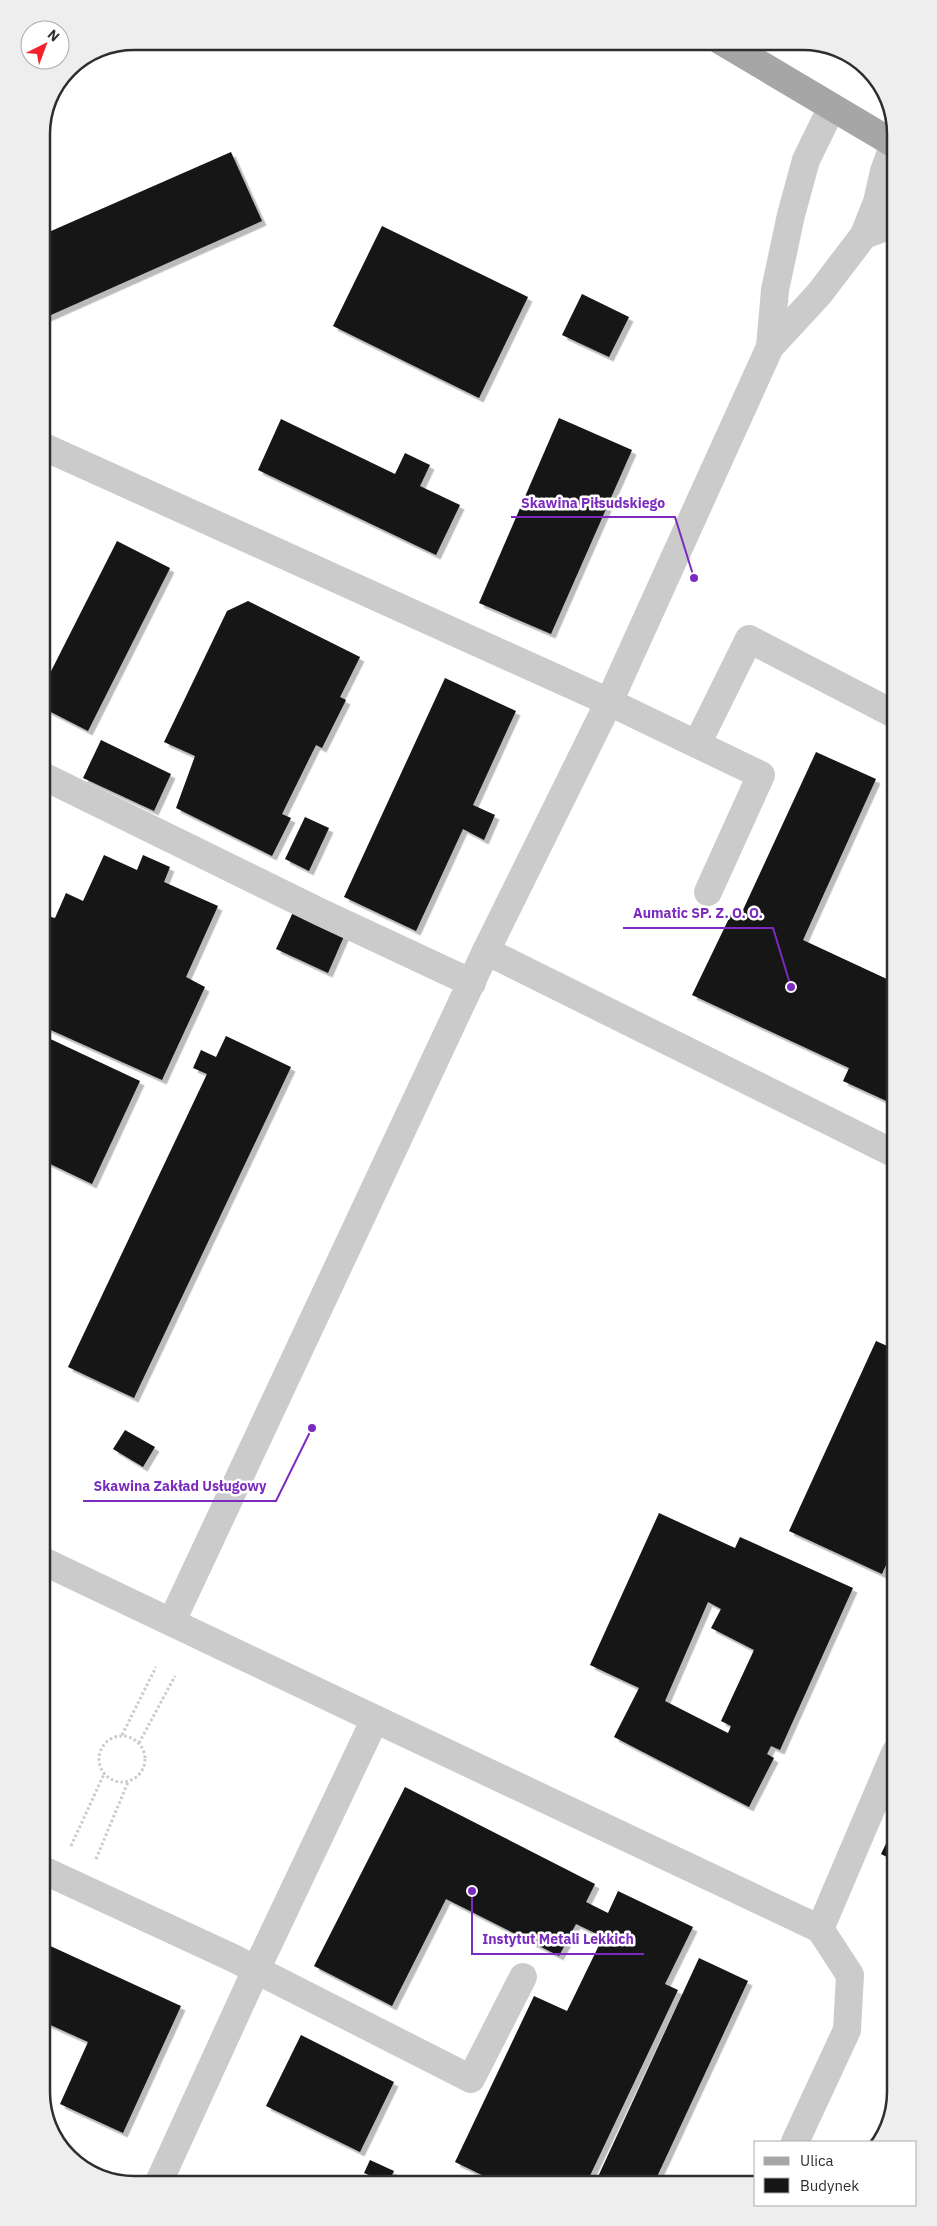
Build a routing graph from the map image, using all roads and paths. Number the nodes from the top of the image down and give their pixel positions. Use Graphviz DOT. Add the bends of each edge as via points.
graph roads {
  1 [pos="735,50"];
  2 [pos="832,107"];
  3 [pos="887,140"];
  4 [pos="887,163"];
  5 [pos="887,226"];
  6 [pos="864,235"];
  7 [pos="770,347"];
  8 [pos="50,450"];
  9 [pos="610,702"];
  10 [pos="887,710"];
  11 [pos="697,744"];
  12 [pos="50,779"];
  13 [pos="708,892"];
  14 [pos="486,951"];
  15 [pos="472,983"];
  16 [pos="887,1150"];
  17 [pos="50,1564"];
  18 [pos="172,1621"];
  19 [pos="156,1666"];
  20 [pos="175,1676"];
  21 [pos="375,1719"];
  22 [pos="122,1735"];
  23 [pos="139,1742"];
  24 [pos="887,1772"];
  25 [pos="104,1774"];
  26 [pos="128,1782"];
  27 [pos="51,1874"];
  28 [pos="83,1888"];
  29 [pos="820,1929"];
  30 [pos="256,1970"];
  31 [pos="523,1977"];
  32 [pos="796,2141"];
  33 [pos="162,2176"];
  1 -- 2 [label="main road"];
  2 -- 3 [label="main road"];
  2 -- 7 [label="street" via="806,160 791,215 776,290"];
  4 -- 6 [label="street"];
  5 -- 6 [label="street"];
  6 -- 7 [label="street" via="819,294"];
  7 -- 9 [label="street"];
  8 -- 9 [label="street"];
  9 -- 11 [label="street"];
  9 -- 14 [label="street"];
  10 -- 11 [label="street" via="750,639"];
  11 -- 13 [label="street" via="761,775"];
  12 -- 15 [label="street"];
  14 -- 15 [label="street"];
  14 -- 16 [label="street"];
  15 -- 18 [label="street"];
  17 -- 18 [label="street"];
  18 -- 21 [label="street"];
  19 -- 22 [label="path"];
  20 -- 23 [label="path"];
  21 -- 29 [label="street"];
  21 -- 30 [label="street"];
  22 -- 23 [label="path"];
  22 -- 25 [label="path" via="108,1741 99,1754 99,1765"];
  23 -- 26 [label="path" via="145,1753 145,1765 139,1776"];
  24 -- 29 [label="street"];
  25 -- 26 [label="path" via="115,1781"];
  25 -- 27 [label="path"];
  26 -- 28 [label="path"];
  27 -- 28 [label="street"];
  28 -- 30 [label="street"];
  29 -- 32 [label="street" via="850,1975 847,2030"];
  30 -- 31 [label="street" via="471,2079"];
  30 -- 33 [label="street"];
}
